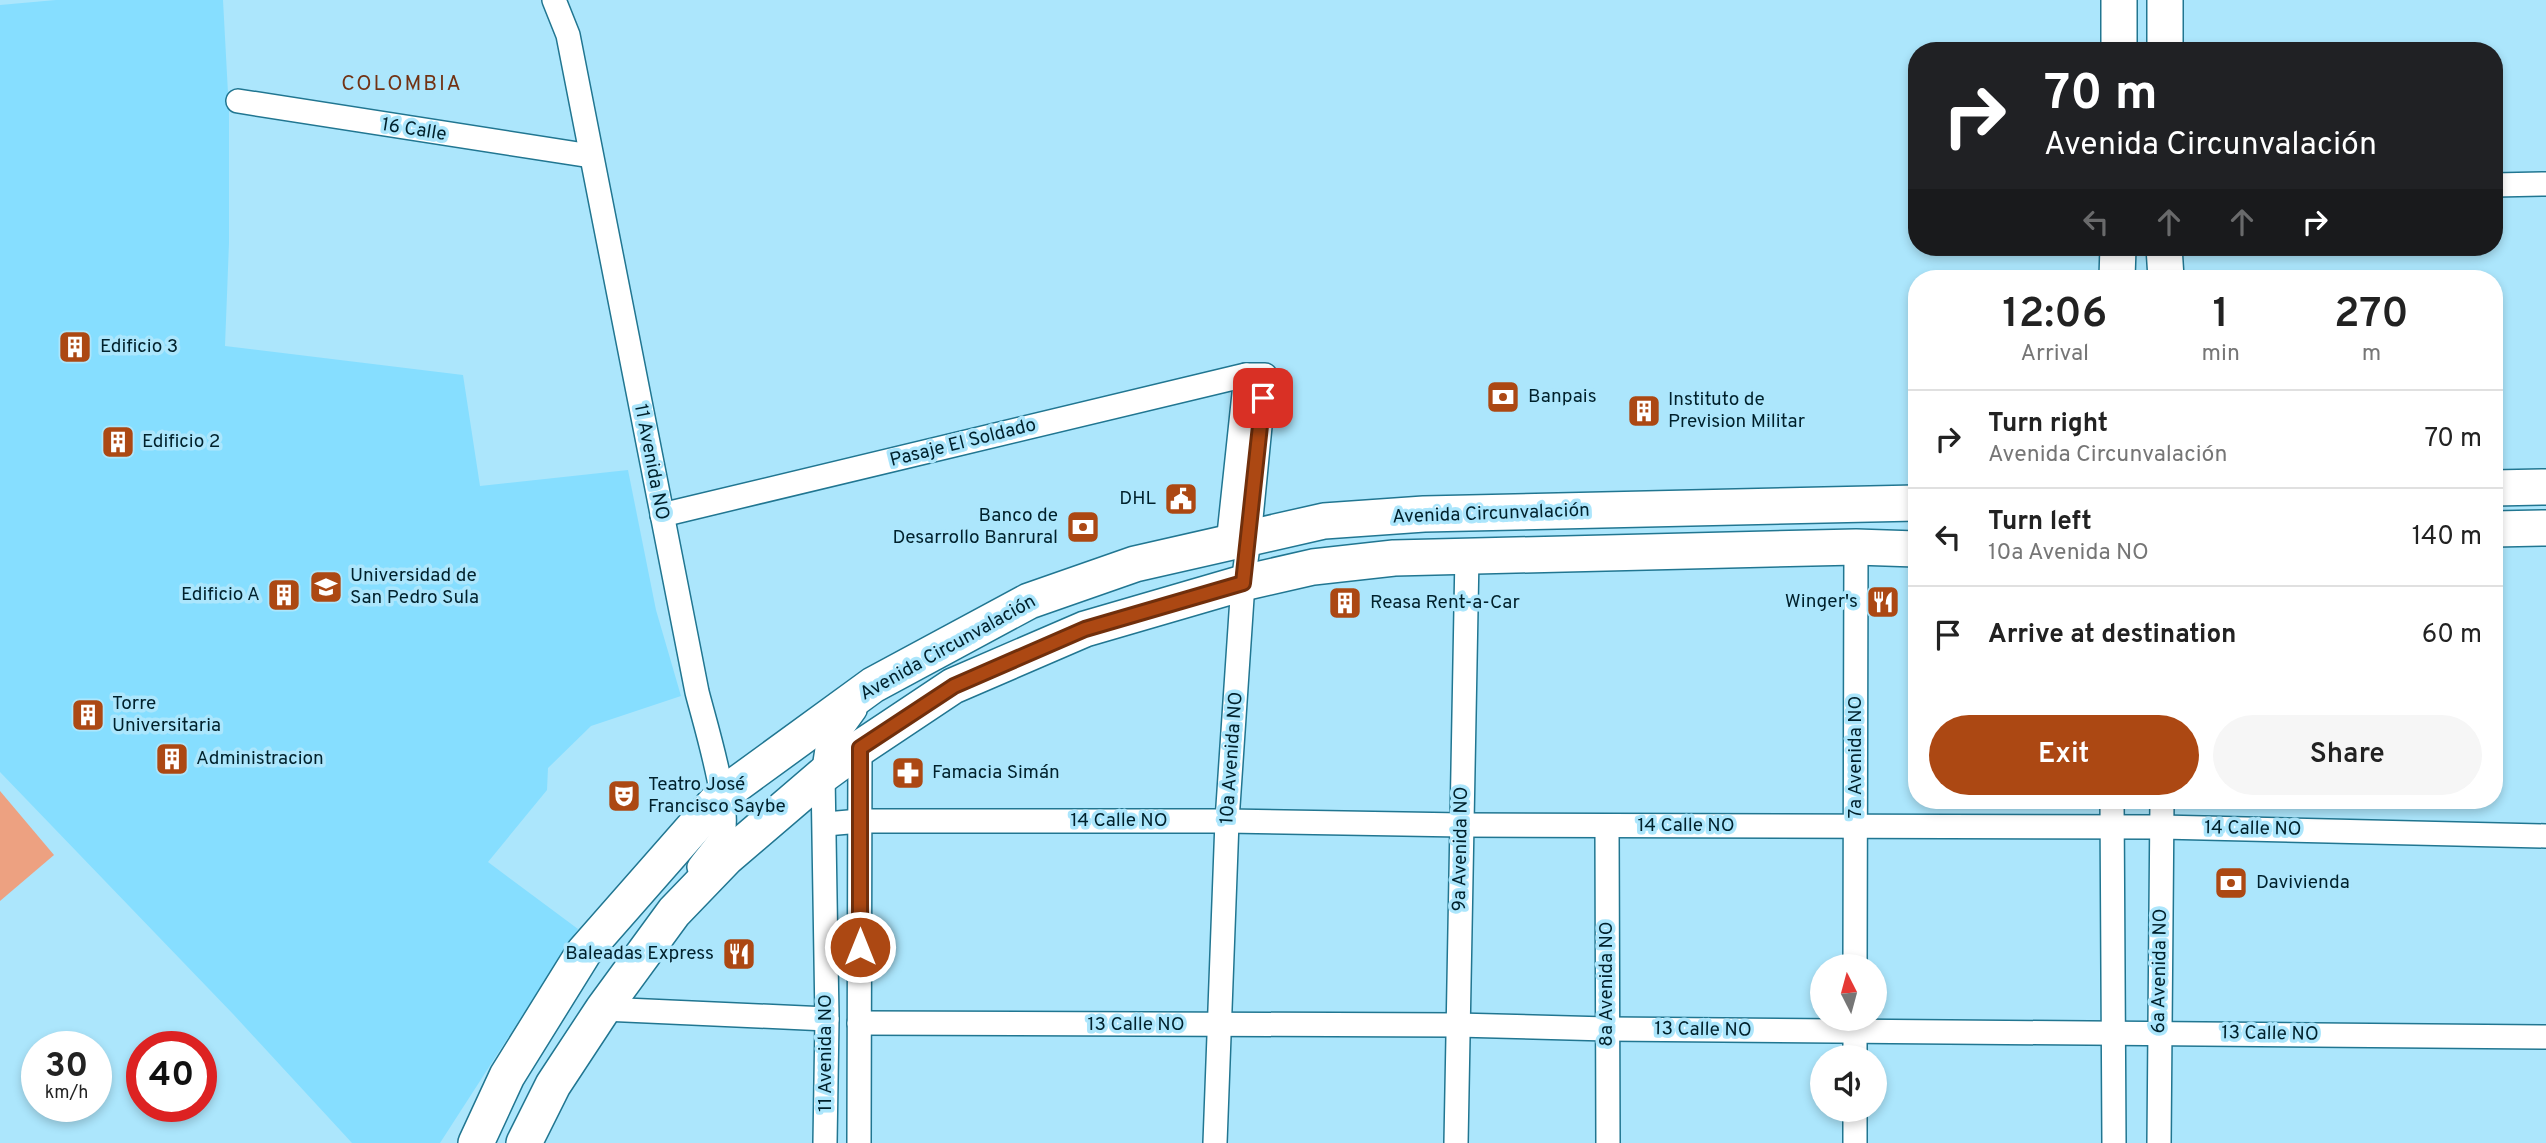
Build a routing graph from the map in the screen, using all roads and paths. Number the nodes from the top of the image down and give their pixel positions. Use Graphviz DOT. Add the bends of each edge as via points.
graph roads {
  1 [pos="554,0"];
  2 [pos="2119,0"];
  3 [pos="2165,0"];
  4 [pos="2119,42"];
  5 [pos="2165,42"];
  6 [pos="239,101"];
  7 [pos="591,156"];
  8 [pos="2546,184"];
  9 [pos="2503,185"];
  10 [pos="1256,375"];
  11 [pos="2546,487"];
  12 [pos="2503,488"];
  13 [pos="1908,503"];
  14 [pos="1646,510"];
  15 [pos="662,515"];
  16 [pos="2503,528"];
  17 [pos="2546,528"];
  18 [pos="1238,541"];
  19 [pos="1856,547"];
  20 [pos="1908,549"];
  21 [pos="1467,555"];
  22 [pos="1243,583"];
  23 [pos="873,685"];
  24 [pos="860,748"];
  25 [pos="823,775"];
  26 [pos="722,795"];
  27 [pos="2112,809"];
  28 [pos="2162,809"];
  29 [pos="860,821"];
  30 [pos="1227,821"];
  31 [pos="826,824"];
  32 [pos="1462,825"];
  33 [pos="1607,826"];
  34 [pos="1856,827"];
  35 [pos="2162,827"];
  36 [pos="2112,828"];
  37 [pos="2546,836"];
  38 [pos="674,912"];
  39 [pos="1855,954"];
  40 [pos="603,1009"];
  41 [pos="827,1019"];
  42 [pos="859,1023"];
  43 [pos="1457,1025"];
  44 [pos="1219,1026"];
  45 [pos="1810,1026"];
  46 [pos="1887,1026"];
  47 [pos="1607,1029"];
  48 [pos="2112,1033"];
  49 [pos="2159,1033"];
  50 [pos="2546,1037"];
  51 [pos="1855,1122"];
  52 [pos="476,1143"];
  53 [pos="524,1143"];
  54 [pos="825,1143"];
  55 [pos="859,1143"];
  56 [pos="1215,1143"];
  57 [pos="1456,1143"];
  58 [pos="1608,1143"];
  59 [pos="1855,1143"];
  60 [pos="2113,1143"];
  61 [pos="2159,1143"];
  1 -- 7 [label="street, 11 Avenida NO" via="568,35"];
  2 -- 4 [label="highway"];
  3 -- 5 [label="highway"];
  6 -- 7 [label="street, 16 Calle"];
  7 -- 15 [label="street, 11 Avenida NO"];
  8 -- 9 [label="street"];
  10 -- 15 [label="street, Pasaje El Soldado"];
  10 -- 18 [label="street, 10a Avenida NO"];
  11 -- 12 [label="highway"];
  13 -- 14 [label="highway, Avenida Circunvalación"];
  14 -- 18 [label="highway, Avenida Circunvalación" via="1424,514 1324,521"];
  14 -- 21 [label="highway" via="1585,532 1480,535 1469,544"];
  15 -- 26 [label="street, 11 Avenida NO"];
  16 -- 17 [label="highway"];
  18 -- 22 [label="street, 10a Avenida NO"];
  18 -- 23 [label="highway, Avenida Circunvalación" via="1135,564 1029,601"];
  19 -- 20 [label="highway, Avenida Circunvalación"];
  19 -- 21 [label="highway, Avenida Circunvalación"];
  19 -- 34 [label="street, 7a Avenida NO"];
  21 -- 22 [label="highway, Avenida Circunvalación" via="1313,567"];
  21 -- 32 [label="street, 9a Avenida NO"];
  22 -- 24 [label="highway, Avenida Circunvalación" via="1073,634 954,686"];
  22 -- 30 [label="street, 10a Avenida NO"];
  23 -- 25 [label="street, 11 Avenida NO" via="831,743"];
  23 -- 26 [label="highway, Avenida Circunvalación"];
  24 -- 25 [label="highway, Avenida Circunvalación"];
  24 -- 29 [label="street, 11 Avenida NO"];
  25 -- 31 [label="street, 11 Avenida NO"];
  25 -- 38 [label="highway, Avenida Circunvalación" via="726,858"];
  26 -- 38 [label="street, 11 Avenida NO" via="723,835 679,893"];
  26 -- 52 [label="highway, Avenida Circunvalación" via="584,952 508,1076"];
  27 -- 36 [label="street"];
  28 -- 35 [label="street, 6a Avenida NO"];
  29 -- 30 [label="street, 14 Calle NO"];
  29 -- 31 [label="street, 14 Calle NO"];
  29 -- 42 [label="street, 11 Avenida NO"];
  30 -- 32 [label="street, 14 Calle NO"];
  30 -- 44 [label="street, 10a Avenida NO"];
  31 -- 41 [label="street, 11 Avenida NO"];
  32 -- 33 [label="street, 14 Calle NO"];
  32 -- 43 [label="street, 9a Avenida NO"];
  33 -- 34 [label="street, 14 Calle NO"];
  33 -- 47 [label="street, 8a Avenida NO"];
  34 -- 36 [label="street, 14 Calle NO"];
  34 -- 39 [label="street, 7a Avenida NO"];
  35 -- 36 [label="street, 14 Calle NO"];
  35 -- 37 [label="street, 14 Calle NO"];
  35 -- 49 [label="street, 6a Avenida NO"];
  36 -- 48 [label="street"];
  38 -- 40 [label="highway, Avenida Circunvalación"];
  40 -- 41 [label="street"];
  40 -- 53 [label="highway, Avenida Circunvalación" via="554,1085"];
  41 -- 54 [label="street, 11 Avenida NO"];
  42 -- 44 [label="street, 13 Calle NO"];
  42 -- 55 [label="street, 11 Avenida NO"];
  43 -- 44 [label="street, 13 Calle NO"];
  43 -- 47 [label="street, 13 Calle NO"];
  43 -- 57 [label="street, 9a Avenida NO"];
  44 -- 56 [label="street, 10a Avenida NO"];
  45 -- 47 [label="street, 13 Calle NO"];
  46 -- 48 [label="street, 13 Calle NO"];
  47 -- 58 [label="street, 8a Avenida NO"];
  48 -- 49 [label="street, 13 Calle NO"];
  48 -- 60 [label="street"];
  49 -- 50 [label="street, 13 Calle NO"];
  49 -- 61 [label="street, 6a Avenida NO"];
  51 -- 59 [label="street"];
}
